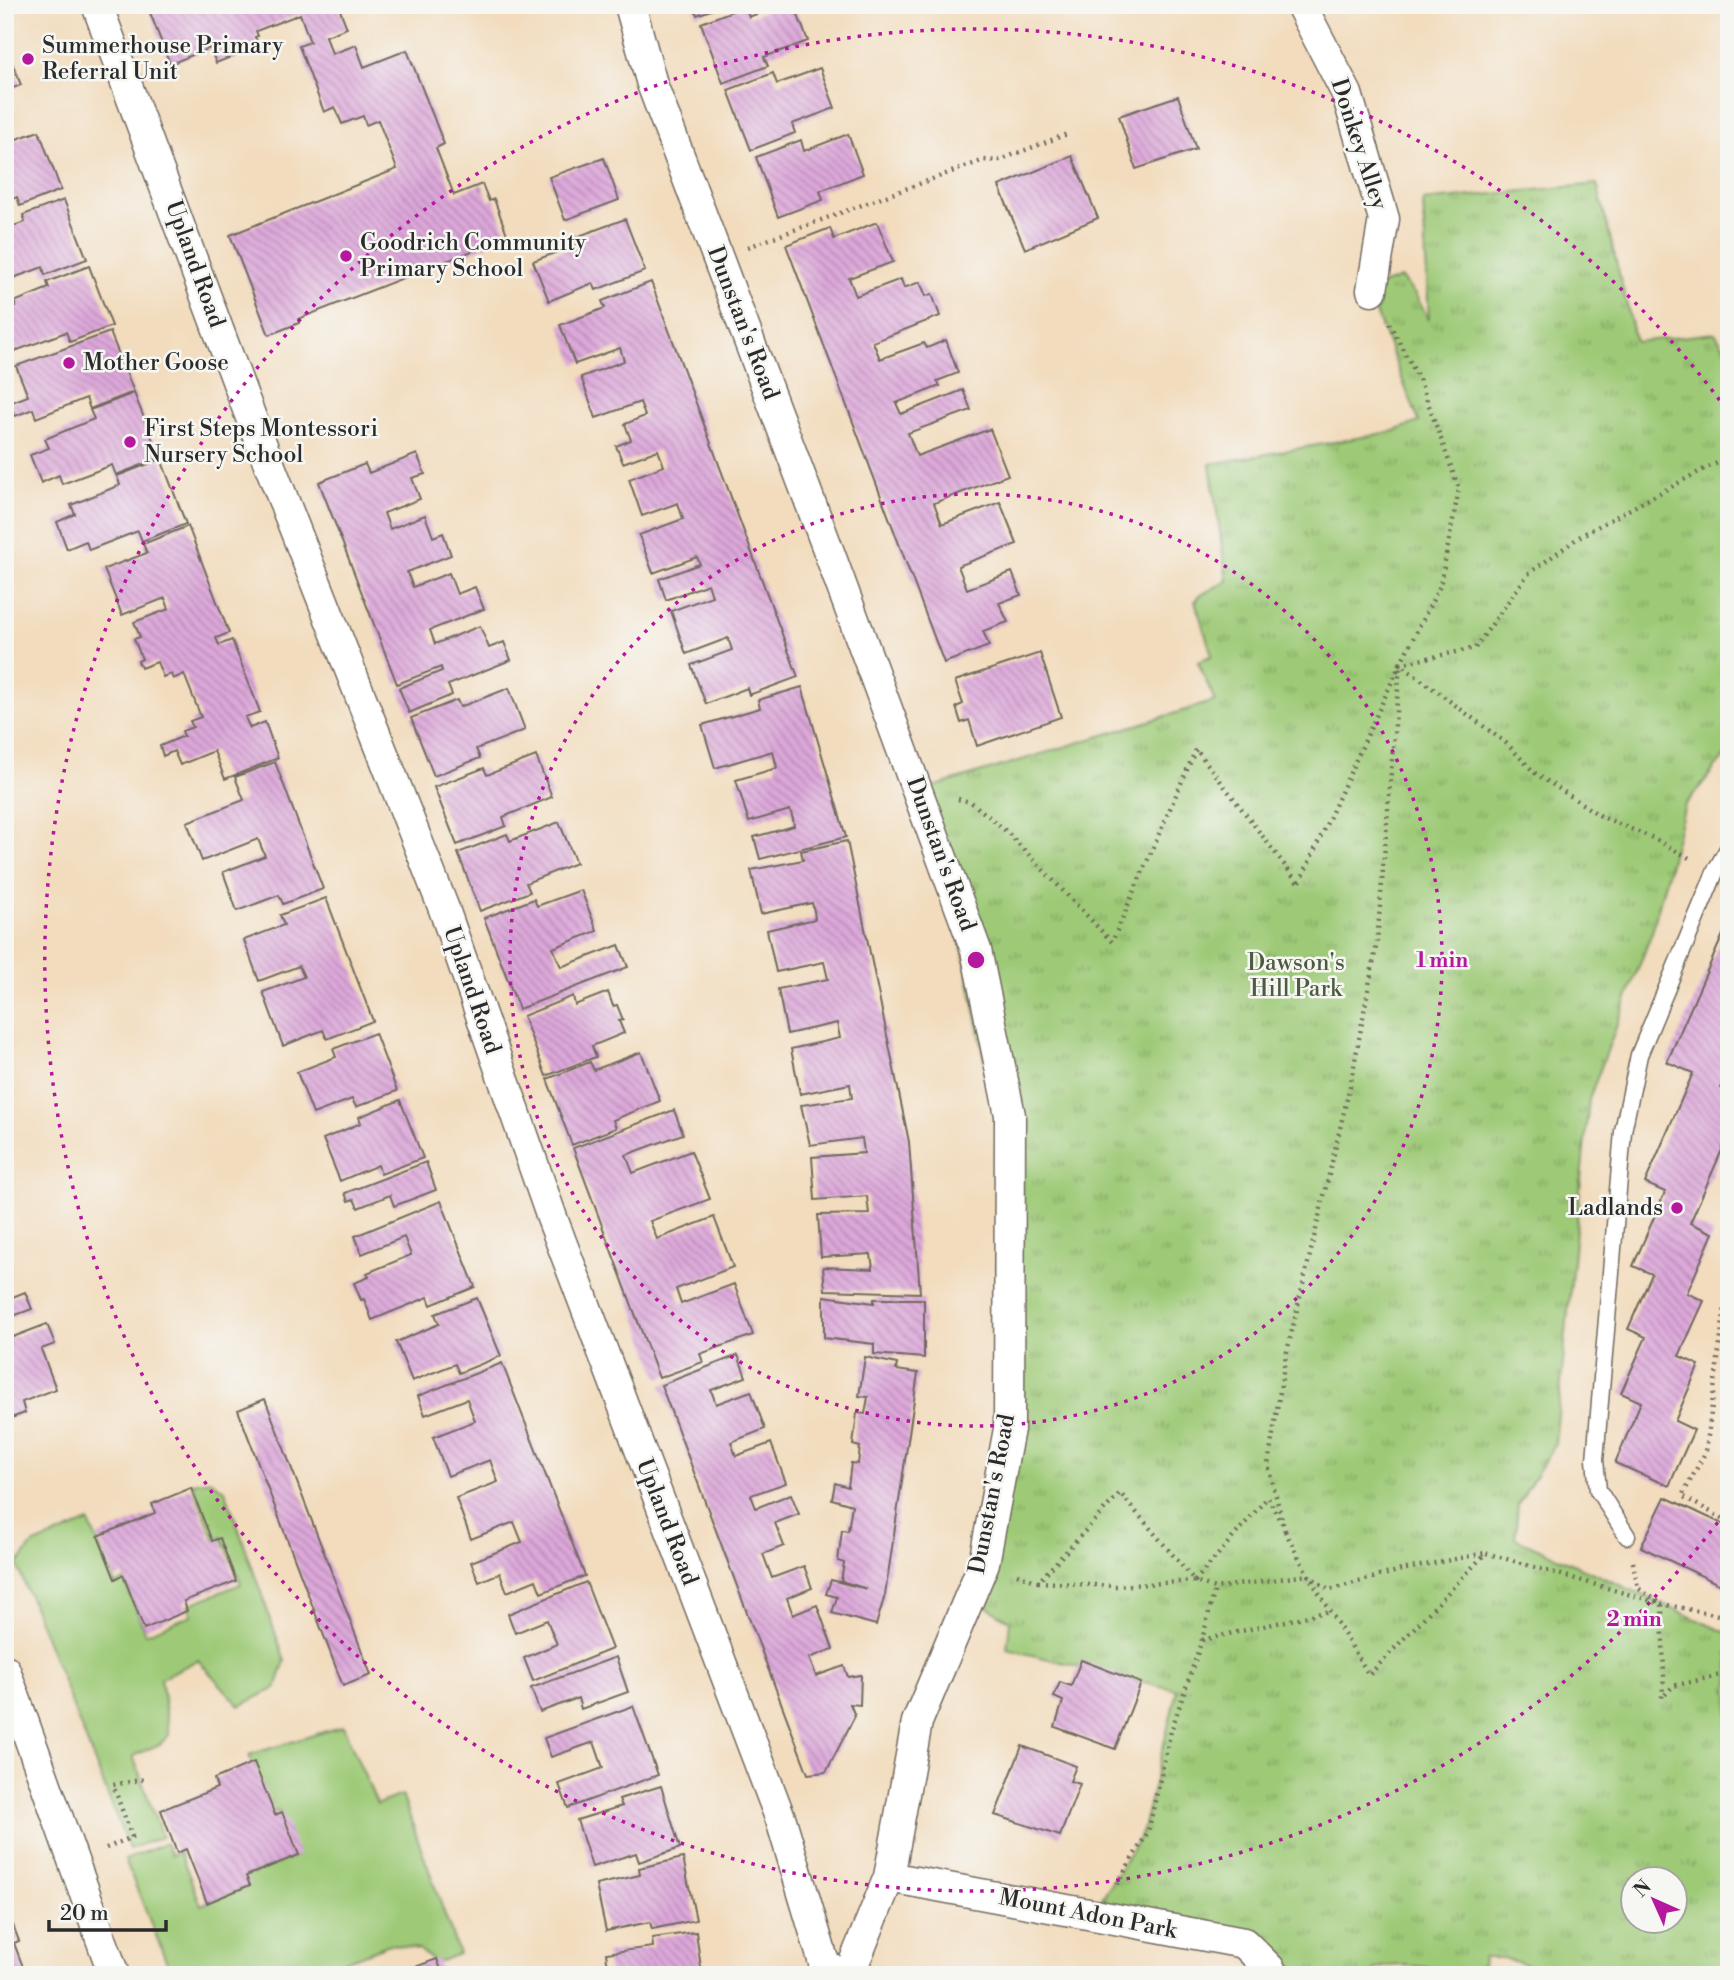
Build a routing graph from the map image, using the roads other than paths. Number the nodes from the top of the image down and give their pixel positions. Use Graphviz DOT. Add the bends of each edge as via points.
graph roads {
  1 [pos="97,5"];
  2 [pos="630,5"];
  3 [pos="1301,5"];
  4 [pos="1372,290"];
  5 [pos="1729,847"];
  6 [pos="1628,1536"];
  7 [pos="5,1670"];
  8 [pos="889,1877"];
  9 [pos="114,1975"];
  10 [pos="839,1975"];
  11 [pos="849,1975"];
  12 [pos="1272,1975"];
  1 -- 10 [label="street, Upland Road" via="250,415 444,909 552,1218 781,1820 824,1963"];
  2 -- 8 [label="street, Dunstan's Road" via="652,84 976,950 1010,1115 1009,1429 984,1563 917,1722"];
  3 -- 4 [label="street, Donkey Alley" via="1347,94 1384,219"];
  5 -- 6 [label="lane" via="1639,1055 1623,1130 1595,1460 1598,1490"];
  7 -- 9 [label="street"];
  8 -- 11 [label="street, Dunstan's Road"];
  8 -- 12 [label="street, Mount Adon Park" via="1244,1943"];
}
